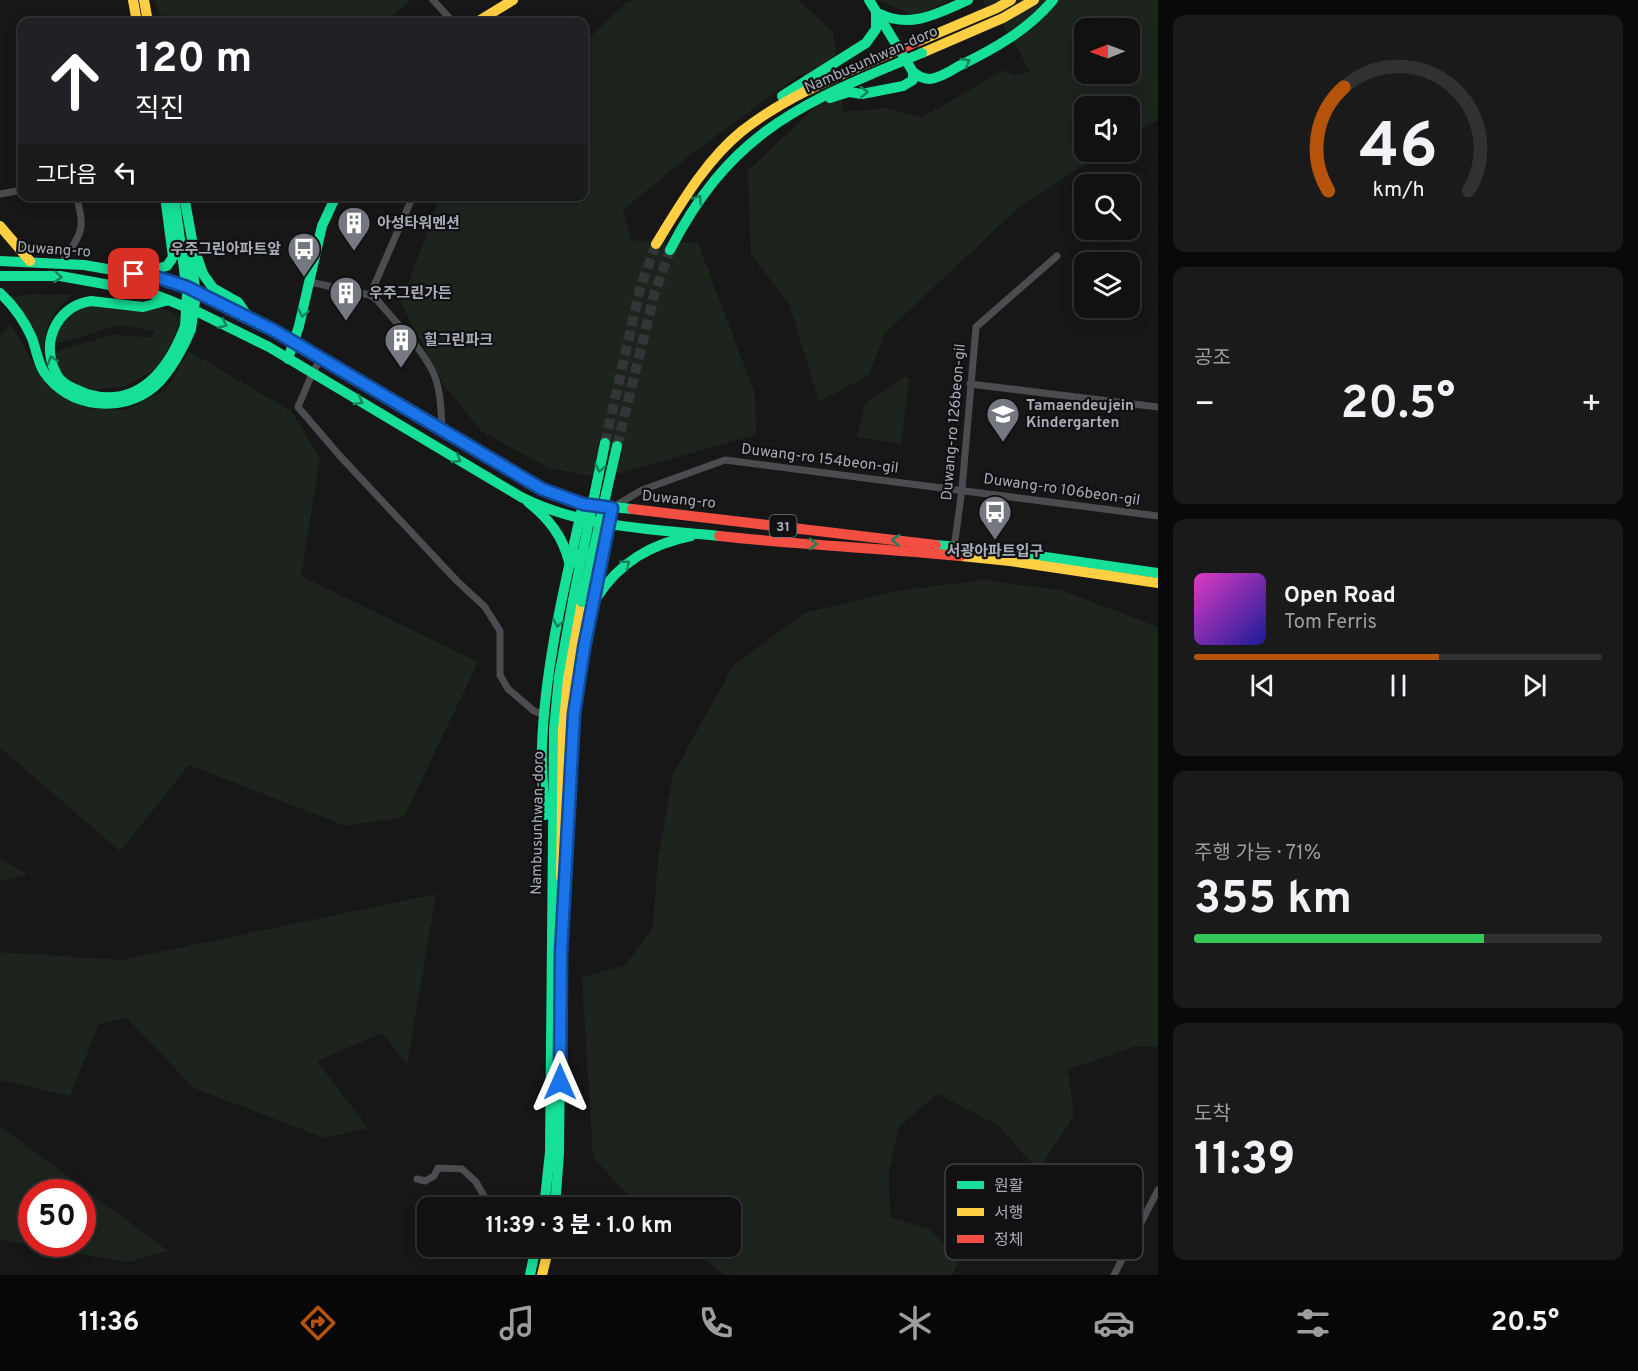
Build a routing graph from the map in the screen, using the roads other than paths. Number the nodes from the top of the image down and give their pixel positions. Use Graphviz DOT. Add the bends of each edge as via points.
graph roads {
  1 [pos="144,0"];
  2 [pos="433,0"];
  3 [pos="513,0"];
  4 [pos="869,0"];
  5 [pos="968,0"];
  6 [pos="1011,0"];
  7 [pos="1034,0"];
  8 [pos="1053,0"];
  9 [pos="876,10"];
  10 [pos="143,16"];
  11 [pos="449,18"];
  12 [pos="484,18"];
  13 [pos="913,72"];
  14 [pos="789,114"];
  15 [pos="725,149"];
  16 [pos="18,191"];
  17 [pos="0,194"];
  18 [pos="77,201"];
  19 [pos="166,201"];
  20 [pos="175,201"];
  21 [pos="180,201"];
  22 [pos="185,201"];
  23 [pos="334,201"];
  24 [pos="411,201"];
  25 [pos="0,226"];
  26 [pos="656,244"];
  27 [pos="670,250"];
  28 [pos="1057,256"];
  29 [pos="187,260"];
  30 [pos="0,261"];
  31 [pos="30,261"];
  32 [pos="62,263"];
  33 [pos="134,274"];
  34 [pos="0,276"];
  35 [pos="310,282"];
  36 [pos="0,293"];
  37 [pos="370,295"];
  38 [pos="169,300"];
  39 [pos="249,318"];
  40 [pos="188,327"];
  41 [pos="295,343"];
  42 [pos="321,358"];
  43 [pos="288,359"];
  44 [pos="312,374"];
  45 [pos="970,384"];
  46 [pos="1158,407"];
  47 [pos="442,429"];
  48 [pos="605,443"];
  49 [pos="617,446"];
  50 [pos="962,489"];
  51 [pos="600,493"];
  52 [pos="521,497"];
  53 [pos="583,504"];
  54 [pos="612,508"];
  55 [pos="1158,516"];
  56 [pos="579,520"];
  57 [pos="609,524"];
  58 [pos="713,534"];
  59 [pos="954,551"];
  60 [pos="570,566"];
  61 [pos="599,571"];
  62 [pos="1158,573"];
  63 [pos="1158,583"];
  64 [pos="592,610"];
  65 [pos="544,715"];
  66 [pos="556,953"];
  67 [pos="417,1179"];
  68 [pos="1158,1190"];
  69 [pos="485,1197"];
  70 [pos="545,1197"];
  71 [pos="556,1197"];
  72 [pos="1143,1219"];
  73 [pos="534,1257"];
  74 [pos="547,1257"];
  75 [pos="1122,1260"];
  76 [pos="530,1275"];
  77 [pos="543,1275"];
  78 [pos="1114,1275"];
  1 -- 10 [label="main road"];
  2 -- 11 [label="street"];
  3 -- 12 [label="main road"];
  4 -- 9 [label="main road"];
  5 -- 9 [label="main road" via="906,22 889,19"];
  6 -- 15 [label="main road, Nambusunhwan-doro, bridge" via="782,103 741,132"];
  7 -- 14 [label="main road, Nambusunhwan-doro, bridge" via="1003,18 835,89"];
  13 -- 8 [label="main road, one-way" via="930,79 947,73 1024,29"];
  9 -- 13 [label="main road"];
  9 -- 15 [label="main road" via="876,29 866,43 784,94"];
  14 -- 13 [label="main road, one-way" via="849,92 862,94 907,85 913,80"];
  27 -- 14 [label="main road, Nambusunhwan-doro, one-way" via="687,216 714,179 749,143"];
  15 -- 26 [label="main road, Nambusunhwan-doro" via="689,190"];
  16 -- 17 [label="street"];
  18 -- 32 [label="street" via="82,231"];
  19 -- 33 [label="main road" via="173,257 167,266"];
  20 -- 29 [label="main road"];
  21 -- 29 [label="main road"];
  22 -- 39 [label="main road" via="203,274 213,288 238,302"];
  23 -- 35 [label="main road" via="323,224"];
  24 -- 37 [label="street"];
  25 -- 31 [label="main road"];
  28 -- 45 [label="street, Duwang-ro 126beon-gil" via="976,327"];
  29 -- 40 [label="main road, bridge" via="196,281 197,302"];
  30 -- 31 [label="main road, Duwang-ro / 31"];
  31 -- 32 [label="main road, Duwang-ro / 31"];
  32 -- 33 [label="main road, Duwang-ro / 31"];
  33 -- 39 [label="main road, Duwang-ro / 31" via="187,287"];
  34 -- 38 [label="main road, one-way" via="60,276"];
  35 -- 37 [label="street"];
  35 -- 41 [label="main road, one-way"];
  36 -- 40 [label="main road" via="15,307 31,336 43,371 58,389 91,404 124,403 154,387 183,350"];
  37 -- 47 [label="street" via="433,371"];
  40 -- 38 [label="main road, one-way" via="162,372 135,391 98,398 60,380 49,356 52,330 67,310 90,300 144,308"];
  38 -- 43 [label="main road, one-way" via="233,328"];
  39 -- 41 [label="main road, Duwang-ro / 31"];
  41 -- 42 [label="main road, Duwang-ro / 31"];
  41 -- 43 [label="main road"];
  42 -- 44 [label="street"];
  42 -- 47 [label="main road, Duwang-ro / 31"];
  43 -- 44 [label="main road"];
  44 -- 52 [label="main road, one-way"];
  44 -- 65 [label="street" via="298,407 485,607 500,631 500,675 508,689"];
  45 -- 46 [label="street"];
  45 -- 50 [label="street, Duwang-ro 126beon-gil"];
  47 -- 53 [label="main road, Duwang-ro / 31" via="542,489"];
  48 -- 51 [label="main road, Nambusunhwan-doro, one-way"];
  49 -- 51 [label="main road, Nambusunhwan-doro"];
  50 -- 54 [label="street, Duwang-ro 154beon-gil" via="725,459 642,490"];
  50 -- 55 [label="street, Duwang-ro 106beon-gil"];
  50 -- 59 [label="street, Duwang-ro 126beon-gil"];
  51 -- 66 [label="main road, Nambusunhwan-doro, bridge" via="559,677 554,729"];
  52 -- 56 [label="main road, Duwang-ro"];
  52 -- 60 [label="main road" via="557,532"];
  53 -- 54 [label="main road, Duwang-ro / 31"];
  53 -- 56 [label="main road"];
  54 -- 56 [label="street, Duwang-ro 154beon-gil" via="592,519"];
  54 -- 57 [label="main road"];
  59 -- 54 [label="main road, Duwang-ro / 31, one-way" via="677,513"];
  56 -- 57 [label="main road, Duwang-ro / 31"];
  56 -- 60 [label="main road"];
  57 -- 58 [label="main road, Duwang-ro / 31"];
  57 -- 61 [label="main road"];
  58 -- 59 [label="main road, Duwang-ro / 31, one-way" via="788,544"];
  64 -- 58 [label="main road, one-way" via="607,582 638,555 678,538"];
  59 -- 62 [label="main road, Duwang-ro / 31" via="1059,558"];
  59 -- 63 [label="main road, Duwang-ro / 31"];
  60 -- 61 [label="main road" via="578,554 587,553 597,561"];
  60 -- 65 [label="main road, one-way"];
  61 -- 64 [label="main road"];
  64 -- 66 [label="main road" via="574,714"];
  65 -- 66 [label="main road" via="542,763"];
  66 -- 70 [label="main road, Nambusunhwan-doro"];
  66 -- 71 [label="main road, Nambusunhwan-doro" via="559,1153"];
  67 -- 69 [label="street" via="425,1181 438,1168 462,1169"];
  68 -- 72 [label="street"];
  73 -- 76 [label="main road"];
  74 -- 77 [label="main road"];
  75 -- 78 [label="street"];
}
